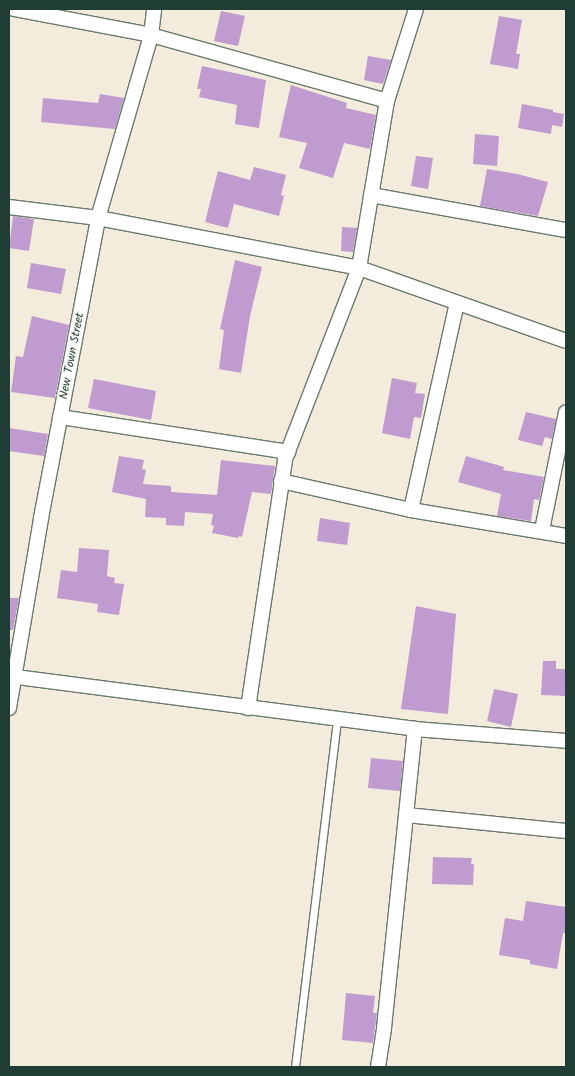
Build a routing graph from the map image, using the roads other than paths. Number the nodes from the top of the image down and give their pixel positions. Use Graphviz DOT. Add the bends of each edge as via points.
graph roads {
  1 [pos="14,9"];
  2 [pos="154,9"];
  3 [pos="416,9"];
  4 [pos="151,35"];
  5 [pos="387,102"];
  6 [pos="372,195"];
  7 [pos="9,207"];
  8 [pos="98,218"];
  9 [pos="566,230"];
  10 [pos="359,268"];
  11 [pos="457,303"];
  12 [pos="566,341"];
  13 [pos="566,412"];
  14 [pos="60,417"];
  15 [pos="288,452"];
  16 [pos="281,481"];
  17 [pos="411,510"];
  18 [pos="542,530"];
  19 [pos="566,536"];
  20 [pos="11,676"];
  21 [pos="9,708"];
  22 [pos="248,708"];
  23 [pos="337,719"];
  24 [pos="415,729"];
  25 [pos="566,741"];
  26 [pos="406,815"];
  27 [pos="566,831"];
  28 [pos="295,1067"];
  29 [pos="378,1067"];
  1 -- 4 [label="street"];
  2 -- 4 [label="street, New Town Street"];
  3 -- 5 [label="street"];
  4 -- 5 [label="street"];
  4 -- 8 [label="street, New Town Street"];
  5 -- 6 [label="street"];
  6 -- 9 [label="street"];
  6 -- 10 [label="street"];
  7 -- 8 [label="street"];
  8 -- 10 [label="street"];
  8 -- 14 [label="street, New Town Street"];
  10 -- 11 [label="street"];
  10 -- 15 [label="street"];
  11 -- 12 [label="street"];
  11 -- 17 [label="street"];
  13 -- 18 [label="street"];
  14 -- 15 [label="street"];
  14 -- 20 [label="street, New Town Street"];
  15 -- 16 [label="street"];
  16 -- 17 [label="street"];
  16 -- 22 [label="street"];
  17 -- 18 [label="street"];
  18 -- 19 [label="street"];
  20 -- 21 [label="street, New Town Street"];
  20 -- 22 [label="street"];
  22 -- 23 [label="street"];
  23 -- 24 [label="street"];
  23 -- 28 [label="lane"];
  24 -- 25 [label="street"];
  24 -- 26 [label="street"];
  26 -- 27 [label="street"];
  26 -- 29 [label="street"];
}
